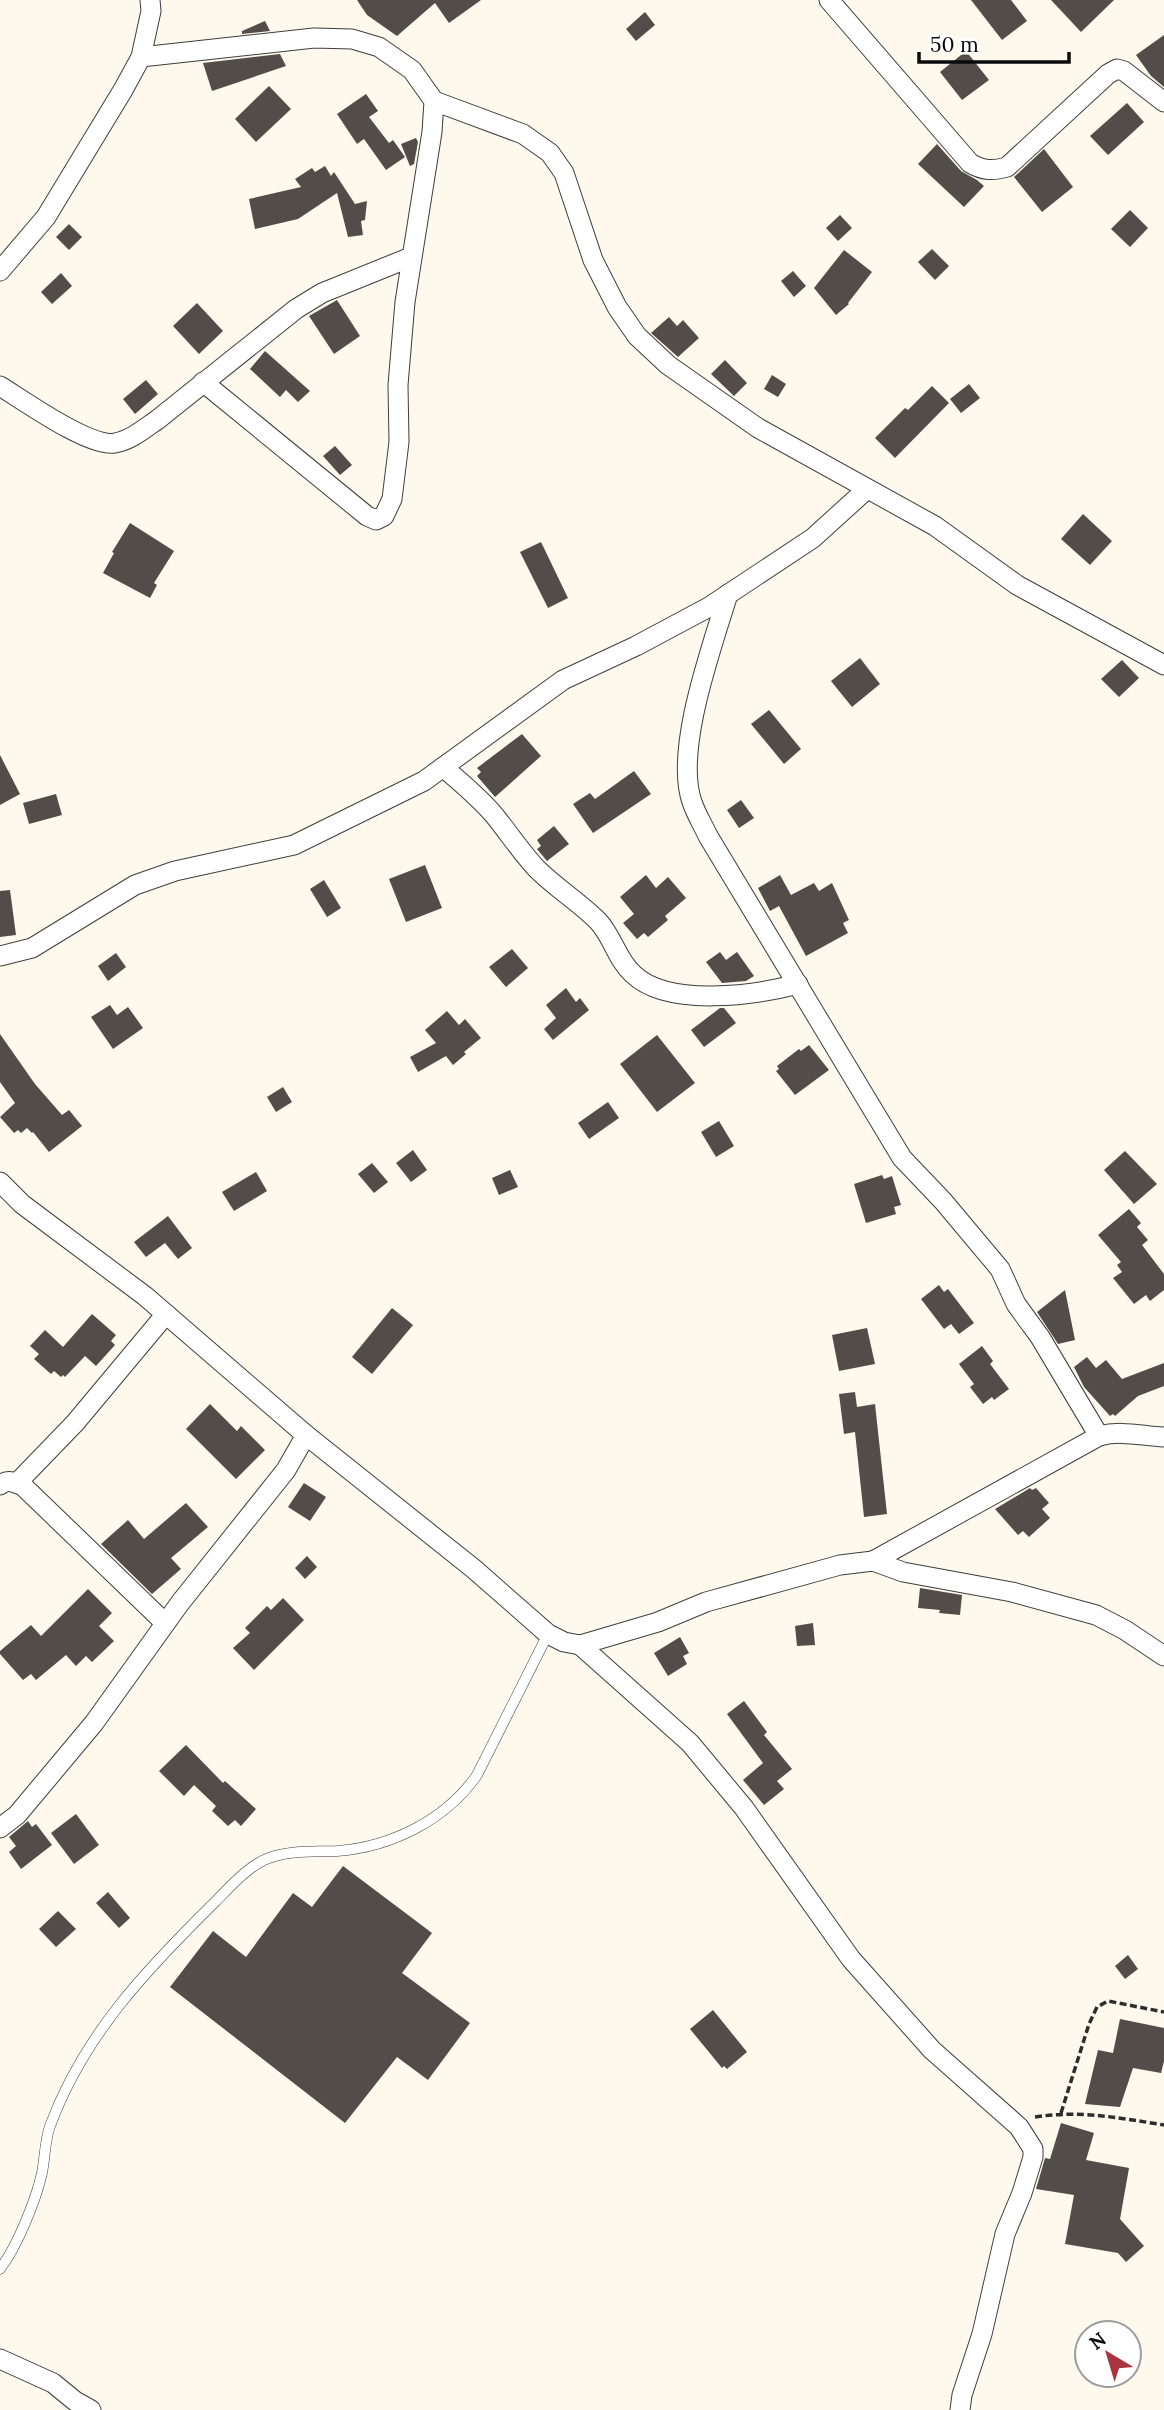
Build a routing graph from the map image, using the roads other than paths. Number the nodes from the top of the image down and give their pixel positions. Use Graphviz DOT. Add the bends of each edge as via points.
graph roads {
  1 [pos="150,0"];
  2 [pos="829,0"];
  3 [pos="141,57"];
  4 [pos="435,101"];
  5 [pos="1164,102"];
  6 [pos="411,257"];
  7 [pos="0,271"];
  8 [pos="203,382"];
  9 [pos="0,386"];
  10 [pos="867,489"];
  11 [pos="728,594"];
  12 [pos="1164,665"];
  13 [pos="443,767"];
  14 [pos="0,956"];
  15 [pos="798,984"];
  16 [pos="0,1182"];
  17 [pos="166,1314"];
  18 [pos="306,1435"];
  19 [pos="1098,1436"];
  20 [pos="1164,1437"];
  21 [pos="9,1484"];
  22 [pos="873,1561"];
  23 [pos="166,1623"];
  24 [pos="548,1634"];
  25 [pos="580,1645"];
  26 [pos="1164,1656"];
  27 [pos="0,1828"];
  28 [pos="0,2269"];
  29 [pos="0,2359"];
  30 [pos="80,2407"];
  31 [pos="960,2410"];
  1 -- 3 [label="street"];
  2 -- 5 [label="street" via="980,169 1007,167 1117,69"];
  3 -- 4 [label="street" via="314,38 352,39 379,47 412,70"];
  3 -- 7 [label="street" via="46,217"];
  4 -- 6 [label="street"];
  4 -- 10 [label="street" via="523,134 550,153 564,173 593,260 617,307 637,336 668,365 758,428"];
  6 -- 8 [label="street" via="313,298"];
  6 -- 8 [label="street" via="398,385 399,442 392,499 384,516 376,520 367,516"];
  8 -- 9 [label="street" via="138,434 106,444 65,426"];
  10 -- 11 [label="street" via="813,538"];
  10 -- 12 [label="street" via="935,526 1017,585"];
  11 -- 13 [label="street" via="636,646 563,680"];
  11 -- 15 [label="street" via="695,712 687,758 691,801"];
  13 -- 14 [label="street" via="424,781 294,845 175,871 135,885 32,947"];
  13 -- 15 [label="street" via="492,813 537,868 600,924 635,976 663,990 690,995 765,992"];
  15 -- 19 [label="street" via="902,1158 1000,1269 1016,1304"];
  16 -- 17 [label="street" via="22,1204"];
  17 -- 18 [label="street"];
  17 -- 21 [label="street" via="75,1423"];
  18 -- 23 [label="street" via="286,1469"];
  18 -- 24 [label="street"];
  19 -- 20 [label="street" via="1113,1432"];
  19 -- 22 [label="street"];
  21 -- 23 [label="street" via="23,1486"];
  22 -- 25 [label="street" via="840,1565 706,1602"];
  22 -- 26 [label="street" via="1096,1615"];
  23 -- 27 [label="street" via="94,1723 17,1815"];
  24 -- 25 [label="street"];
  24 -- 28 [label="lane" via="477,1775 448,1809 407,1833 364,1848 280,1855 260,1862 128,1993 98,2032 63,2096 49,2129 42,2174 12,2254"];
  25 -- 31 [label="street" via="690,1743 744,1808 850,1959 932,2050 1027,2138 1034,2153 1004,2234"];
  29 -- 30 [label="street" via="53,2383"];
}
